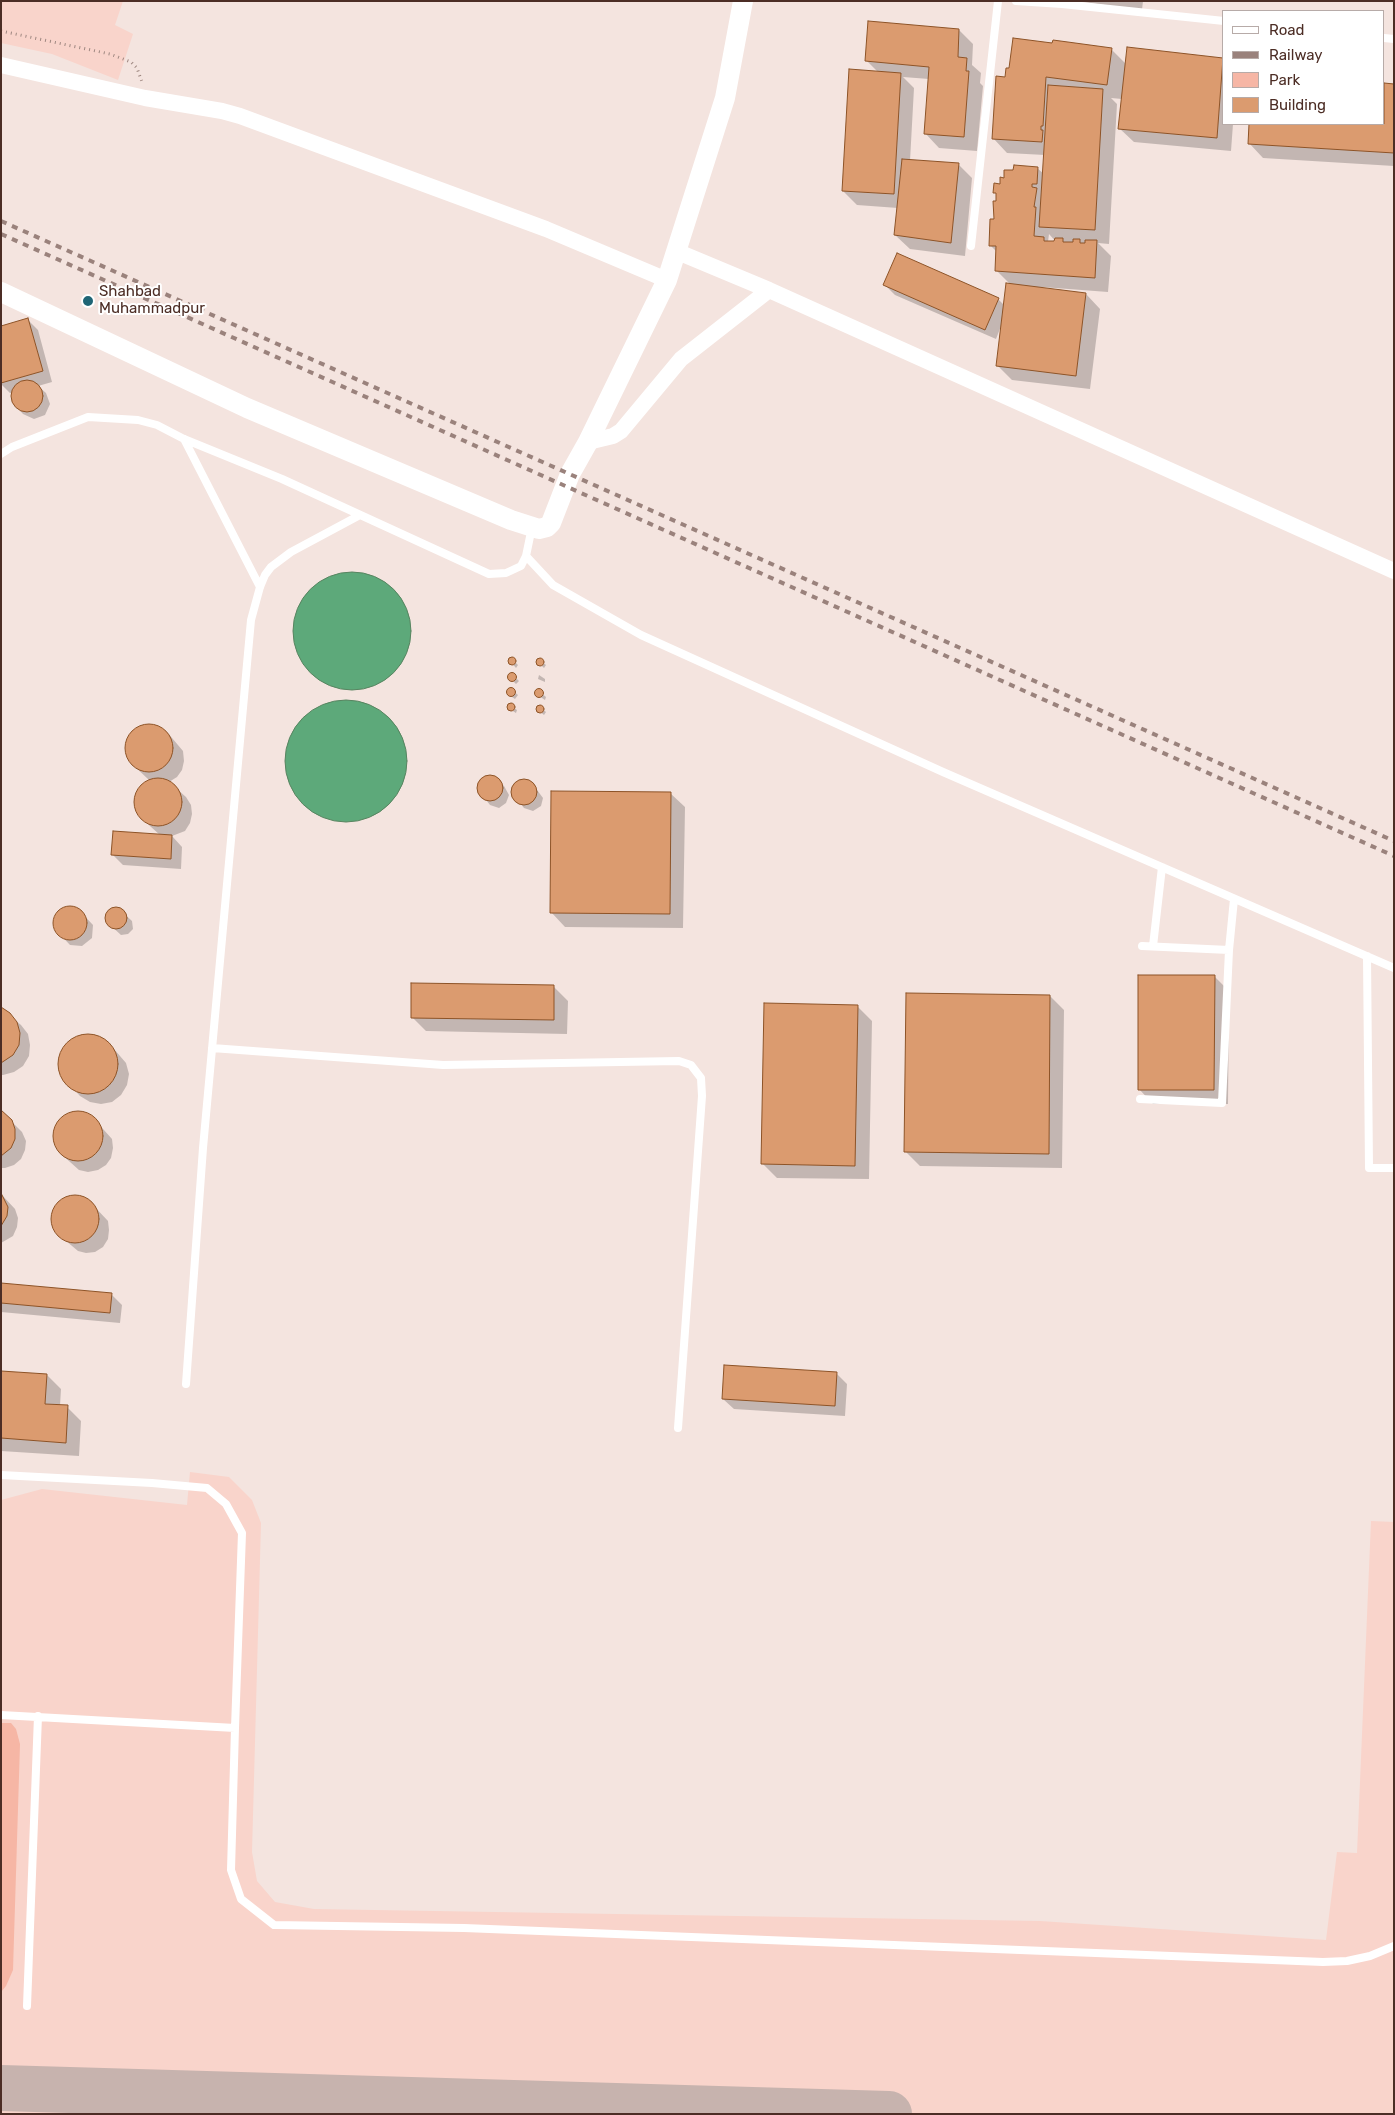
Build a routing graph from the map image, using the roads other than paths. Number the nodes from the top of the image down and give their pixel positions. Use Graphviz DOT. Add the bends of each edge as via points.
graph roads {
  1 [pos="743,1"];
  2 [pos="998,1"];
  3 [pos="1016,1"];
  4 [pos="1222,21"];
  5 [pos="1,65"];
  6 [pos="971,246"];
  7 [pos="678,252"];
  8 [pos="667,280"];
  9 [pos="769,290"];
  10 [pos="1,292"];
  11 [pos="184,439"];
  12 [pos="588,442"];
  13 [pos="1,454"];
  14 [pos="360,515"];
  15 [pos="532,527"];
  16 [pos="526,556"];
  17 [pos="1394,571"];
  18 [pos="260,587"];
  19 [pos="1162,868"];
  20 [pos="1234,899"];
  21 [pos="1142,946"];
  22 [pos="1153,946"];
  23 [pos="1229,950"];
  24 [pos="1367,956"];
  25 [pos="1394,968"];
  26 [pos="212,1048"];
  27 [pos="1140,1099"];
  28 [pos="1394,1168"];
  29 [pos="186,1384"];
  30 [pos="678,1428"];
  31 [pos="1,1475"];
  32 [pos="1,1715"];
  33 [pos="38,1716"];
  34 [pos="235,1728"];
  35 [pos="1394,1946"];
  36 [pos="27,2006"];
  1 -- 7 [label="street" via="725,98"];
  2 -- 6 [label="lane"];
  3 -- 4 [label="lane"];
  5 -- 8 [label="street" via="240,116 546,229"];
  7 -- 8 [label="street"];
  7 -- 9 [label="street"];
  8 -- 12 [label="street"];
  9 -- 12 [label="street" via="681,359 621,431"];
  9 -- 17 [label="street"];
  10 -- 15 [label="street" via="247,408"];
  11 -- 13 [label="lane" via="148,422 88,417"];
  11 -- 14 [label="lane"];
  11 -- 18 [label="lane"];
  12 -- 15 [label="street" via="563,487 552,523 539,530"];
  14 -- 16 [label="lane" via="489,574 515,570"];
  14 -- 18 [label="lane" via="280,559 265,574"];
  15 -- 16 [label="lane"];
  16 -- 19 [label="lane" via="553,585 641,635"];
  18 -- 26 [label="lane" via="249,632"];
  19 -- 20 [label="lane"];
  19 -- 22 [label="lane"];
  20 -- 23 [label="lane"];
  20 -- 24 [label="lane"];
  21 -- 22 [label="lane"];
  22 -- 23 [label="lane"];
  23 -- 27 [label="lane" via="1222,1103"];
  24 -- 25 [label="lane"];
  24 -- 28 [label="lane" via="1369,1168"];
  26 -- 29 [label="lane"];
  26 -- 30 [label="lane" via="443,1065 679,1061 691,1065 700,1078 702,1096"];
  31 -- 34 [label="lane" via="206,1488 226,1504 242,1533"];
  32 -- 33 [label="lane"];
  33 -- 34 [label="lane"];
  33 -- 36 [label="lane"];
  34 -- 35 [label="lane" via="231,1870 241,1899 274,1925 464,1928 1323,1962 1347,1962"];
}
